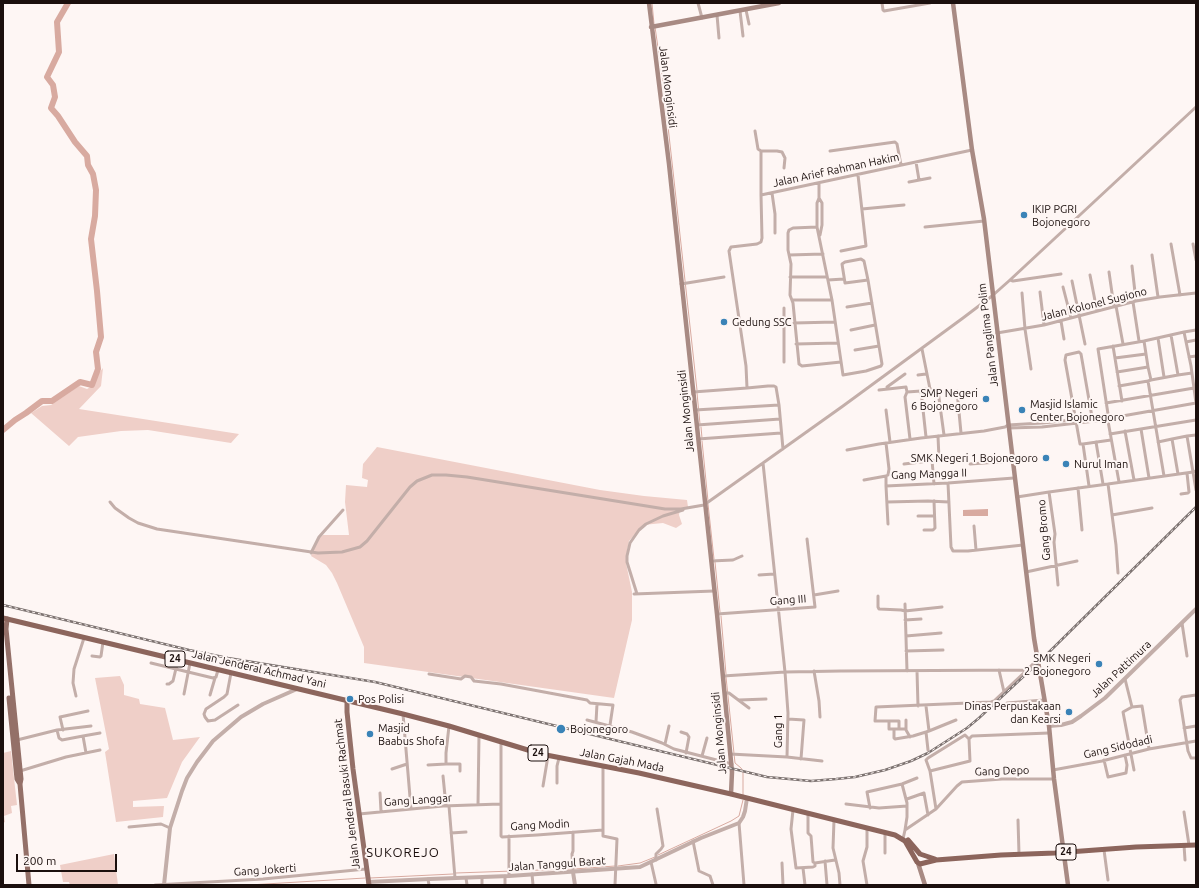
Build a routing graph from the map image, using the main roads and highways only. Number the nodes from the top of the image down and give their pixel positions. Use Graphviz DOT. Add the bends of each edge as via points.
graph roads {
  1 [pos="649,3"];
  2 [pos="779,3"];
  3 [pos="953,3"];
  4 [pos="654,27"];
  5 [pos="5,618"];
  6 [pos="3,629"];
  7 [pos="347,701"];
  8 [pos="20,784"];
  9 [pos="731,794"];
  10 [pos="903,838"];
  11 [pos="1196,845"];
  12 [pos="1064,853"];
  13 [pos="923,856"];
  14 [pos="936,860"];
  15 [pos="919,862"];
  16 [pos="368,883"];
  17 [pos="30,885"];
  18 [pos="925,885"];
  19 [pos="1068,885"];
  1 -- 4 [label="main road, Jalan Monginsidi"];
  2 -- 4 [label="main road"];
  3 -- 12 [label="main road, Jalan Panglima Polim" via="984,221 1022,546"];
  4 -- 9 [label="main road, Jalan Monginsidi" via="698,410 714,591 719,614 727,693 733,754"];
  5 -- 6 [label="main road"];
  5 -- 7 [label="highway, Jalan Jenderal Achmad Yani / 24"];
  5 -- 8 [label="main road"];
  6 -- 8 [label="main road"];
  7 -- 9 [label="highway, Jalan Gajah Mada / 24" via="449,726 548,756"];
  7 -- 16 [label="main road, Jalan Jenderal Basuki Rachmat"];
  8 -- 17 [label="main road"];
  9 -- 10 [label="highway, Jalan Gajah Mada / 24"];
  10 -- 13 [label="highway, Jalan Gajah Mada / 24" via="908,839"];
  10 -- 15 [label="highway, Jalan Gajah Mada / 24"];
  11 -- 12 [label="highway, 24"];
  12 -- 14 [label="highway, 24"];
  12 -- 19 [label="main road"];
  13 -- 14 [label="highway, 24"];
  13 -- 15 [label="highway" via="918,856"];
  13 -- 15 [label="highway" via="926,860"];
  14 -- 15 [label="highway, 24"];
  15 -- 18 [label="main road"];
}
